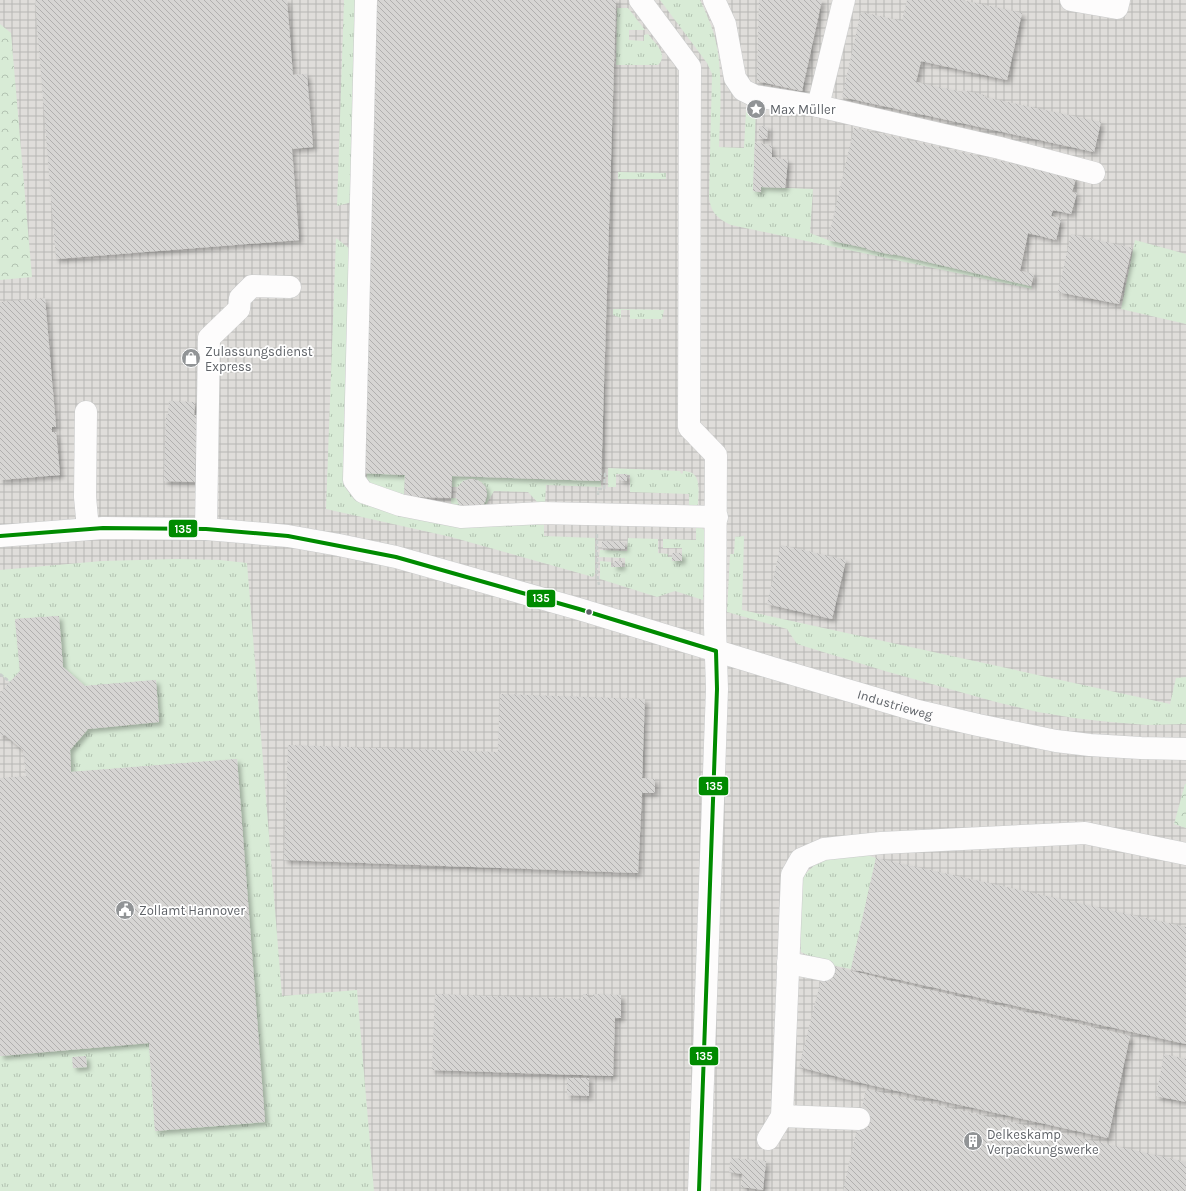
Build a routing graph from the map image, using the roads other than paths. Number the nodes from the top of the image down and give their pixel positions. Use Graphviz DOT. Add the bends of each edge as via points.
graph roads {
  1 [pos="366,0"];
  2 [pos="640,0"];
  3 [pos="714,0"];
  4 [pos="844,0"];
  5 [pos="1070,0"];
  6 [pos="1119,0"];
  7 [pos="818,106"];
  8 [pos="1094,173"];
  9 [pos="290,287"];
  10 [pos="86,412"];
  11 [pos="717,517"];
  12 [pos="88,529"];
  13 [pos="206,529"];
  14 [pos="0,536"];
  15 [pos="716,650"];
  16 [pos="1186,748"];
  17 [pos="1186,854"];
  18 [pos="788,963"];
  19 [pos="824,970"];
  20 [pos="782,1116"];
  21 [pos="859,1119"];
  22 [pos="768,1138"];
  23 [pos="698,1191"];
  1 -- 11 [label="street" via="354,480 363,492 370,495 400,505 461,516 542,513"];
  2 -- 11 [label="street" via="690,67 689,427 716,455"];
  3 -- 7 [label="street" via="725,24 735,78 743,90 755,96"];
  4 -- 7 [label="street"];
  5 -- 6 [label="street" via="1117,8"];
  7 -- 8 [label="street" via="1000,148"];
  9 -- 13 [label="street" via="252,286 240,298 239,309 209,338"];
  10 -- 12 [label="street" via="85,496"];
  11 -- 15 [label="street"];
  12 -- 13 [label="street, Industrieweg"];
  12 -- 14 [label="street, Industrieweg"];
  13 -- 15 [label="street, Industrieweg" via="288,536 396,557"];
  15 -- 16 [label="street, Industrieweg" via="918,711 978,725 1056,741 1090,745"];
  15 -- 23 [label="street" via="717,689"];
  17 -- 18 [label="street" via="1085,833 881,843 824,849 801,859 792,875"];
  18 -- 19 [label="street"];
  18 -- 20 [label="street"];
  20 -- 21 [label="street"];
  20 -- 22 [label="street"];
}
